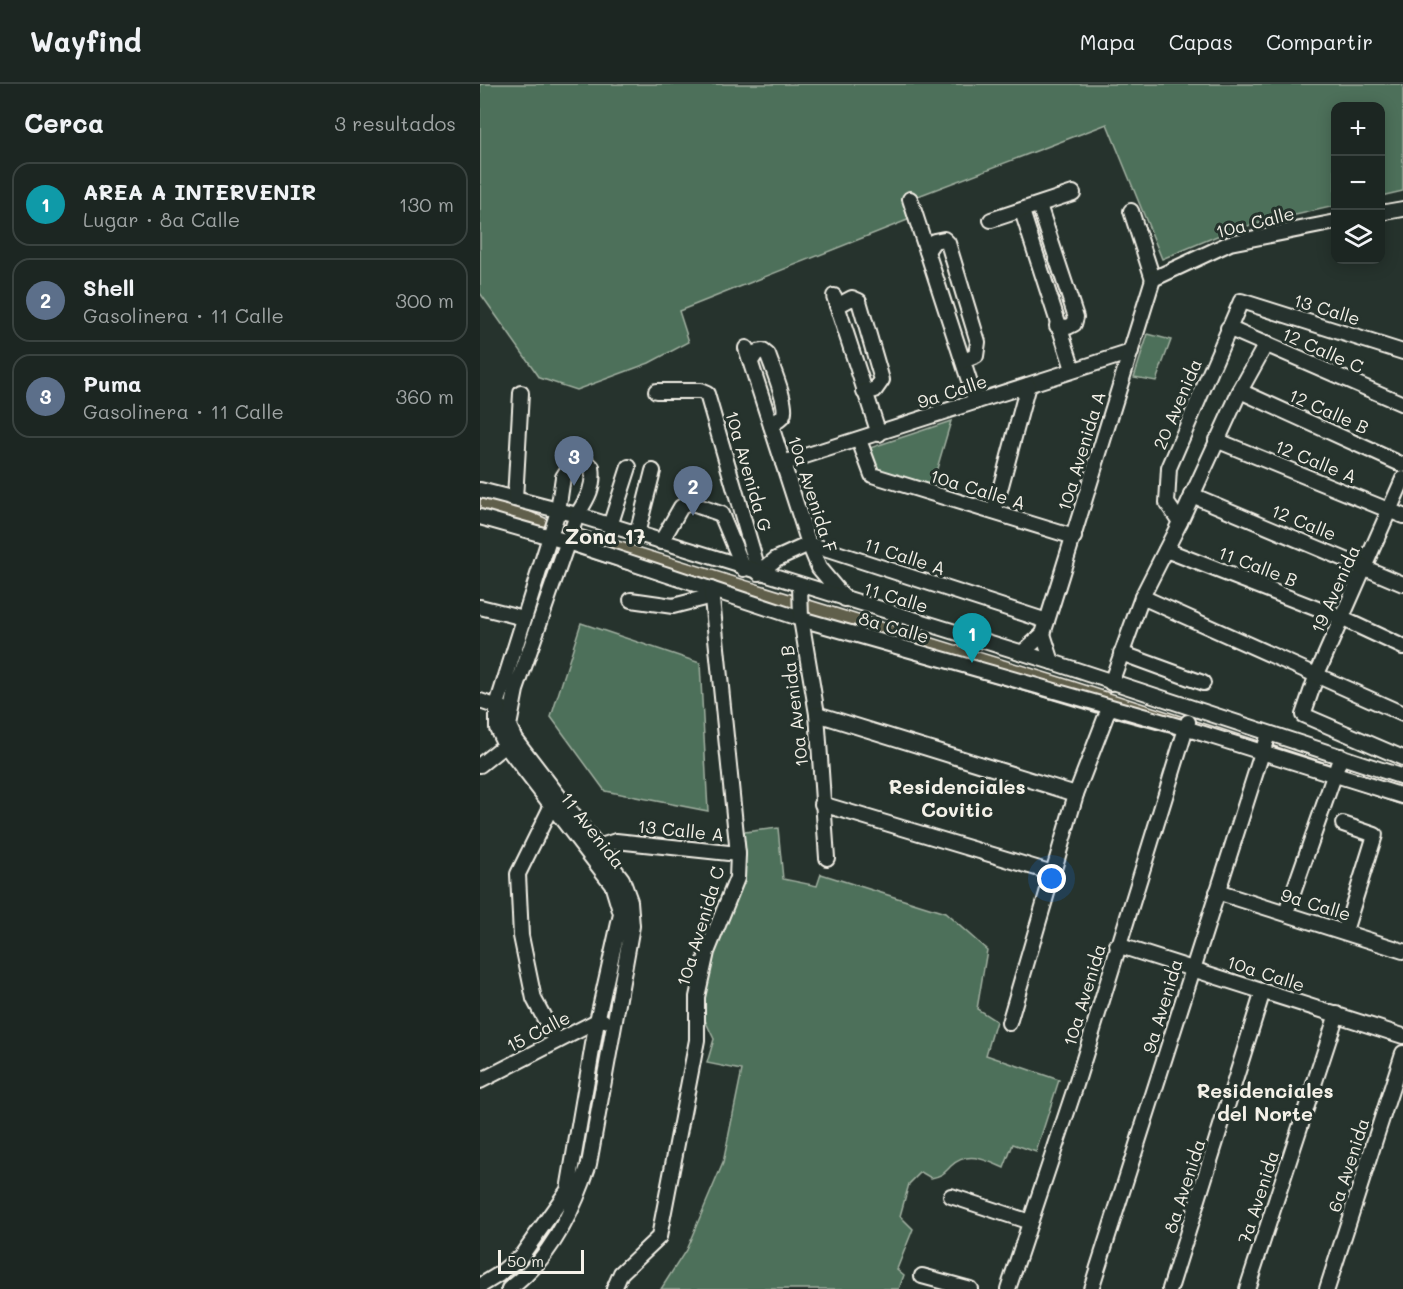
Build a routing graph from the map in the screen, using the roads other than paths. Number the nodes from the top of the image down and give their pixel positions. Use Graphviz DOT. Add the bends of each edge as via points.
graph roads {
  1 [pos="1073,194"];
  2 [pos="910,199"];
  3 [pos="1039,205"];
  4 [pos="1403,209"];
  5 [pos="1022,211"];
  6 [pos="1131,211"];
  7 [pos="1385,212"];
  8 [pos="992,220"];
  9 [pos="1331,223"];
  10 [pos="927,251"];
  11 [pos="1153,279"];
  12 [pos="1241,302"];
  13 [pos="1057,326"];
  14 [pos="1228,328"];
  15 [pos="1266,344"];
  16 [pos="1131,352"];
  17 [pos="1403,352"];
  18 [pos="748,355"];
  19 [pos="963,361"];
  20 [pos="1072,369"];
  21 [pos="1028,385"];
  22 [pos="1240,390"];
  23 [pos="656,392"];
  24 [pos="864,392"];
  25 [pos="521,393"];
  26 [pos="976,402"];
  27 [pos="1403,404"];
  28 [pos="879,434"];
  29 [pos="859,440"];
  30 [pos="1216,440"];
  31 [pos="783,463"];
  32 [pos="1403,465"];
  33 [pos="629,467"];
  34 [pos="653,471"];
  35 [pos="1403,479"];
  36 [pos="480,490"];
  37 [pos="1192,495"];
  38 [pos="516,499"];
  39 [pos="1390,510"];
  40 [pos="558,511"];
  41 [pos="994,512"];
  42 [pos="577,515"];
  43 [pos="1403,516"];
  44 [pos="480,517"];
  45 [pos="1180,522"];
  46 [pos="610,526"];
  47 [pos="637,534"];
  48 [pos="550,536"];
  49 [pos="1074,537"];
  50 [pos="568,542"];
  51 [pos="661,542"];
  52 [pos="809,544"];
  53 [pos="1166,549"];
  54 [pos="1365,566"];
  55 [pos="744,569"];
  56 [pos="759,573"];
  57 [pos="1403,584"];
  58 [pos="800,586"];
  59 [pos="712,592"];
  60 [pos="1142,597"];
  61 [pos="631,600"];
  62 [pos="847,601"];
  63 [pos="480,607"];
  64 [pos="524,618"];
  65 [pos="801,619"];
  66 [pos="1343,619"];
  67 [pos="1045,627"];
  68 [pos="1403,647"];
  69 [pos="1022,653"];
  70 [pos="1121,653"];
  71 [pos="1052,662"];
  72 [pos="1317,674"];
  73 [pos="1111,683"];
  74 [pos="1203,683"];
  75 [pos="480,701"];
  76 [pos="497,705"];
  77 [pos="1109,708"];
  78 [pos="1192,710"];
  79 [pos="510,712"];
  80 [pos="818,714"];
  81 [pos="1403,714"];
  82 [pos="1185,728"];
  83 [pos="1268,734"];
  84 [pos="505,745"];
  85 [pos="1262,753"];
  86 [pos="1341,756"];
  87 [pos="1403,758"];
  88 [pos="480,765"];
  89 [pos="1334,776"];
  90 [pos="1403,777"];
  91 [pos="1076,794"];
  92 [pos="1403,796"];
  93 [pos="822,804"];
  94 [pos="551,807"];
  95 [pos="1343,824"];
  96 [pos="592,849"];
  97 [pos="738,854"];
  98 [pos="827,858"];
  99 [pos="1053,873"];
  100 [pos="1217,892"];
  101 [pos="1286,913"];
  102 [pos="1346,931"];
  103 [pos="1117,945"];
  104 [pos="1403,951"];
  105 [pos="1192,967"];
  106 [pos="1263,991"];
  107 [pos="1337,1014"];
  108 [pos="597,1021"];
  109 [pos="614,1022"];
  110 [pos="1009,1023"];
  111 [pos="1403,1036"];
  112 [pos="556,1040"];
  113 [pos="1403,1053"];
  114 [pos="481,1079"];
  115 [pos="574,1190"];
  116 [pos="951,1196"];
  117 [pos="1030,1222"];
  118 [pos="922,1276"];
  119 [pos="480,1286"];
  120 [pos="508,1289"];
  121 [pos="614,1289"];
  122 [pos="970,1289"];
  123 [pos="1008,1289"];
  124 [pos="1091,1289"];
  125 [pos="1170,1289"];
  126 [pos="1247,1289"];
  127 [pos="1327,1289"];
  1 -- 3 [label="street"];
  2 -- 10 [label="street"];
  3 -- 5 [label="street"];
  3 -- 13 [label="street" via="1076,317 1068,327"];
  4 -- 7 [label="street"];
  5 -- 8 [label="street"];
  5 -- 13 [label="street"];
  6 -- 11 [label="street"];
  9 -- 11 [label="street, 10a Calle" via="1230,243"];
  10 -- 19 [label="street"];
  10 -- 19 [label="street" via="938,239 944,238 948,243 978,342 976,356"];
  11 -- 16 [label="street, 10a Avenida A"];
  12 -- 14 [label="street, 20 Avenida"];
  12 -- 17 [label="street, 13 Calle"];
  13 -- 20 [label="street"];
  14 -- 15 [label="street, 12 Calle C"];
  14 -- 45 [label="street, 20 Avenida" via="1169,468 1167,503"];
  15 -- 22 [label="street"];
  15 -- 27 [label="street, 12 Calle C"];
  16 -- 20 [label="street, 9a Calle"];
  16 -- 49 [label="street, 10a Avenida A"];
  18 -- 31 [label="street, 10a Avenida F"];
  19 -- 26 [label="street"];
  20 -- 21 [label="street, 9a Calle"];
  21 -- 26 [label="street, 9a Calle"];
  21 -- 41 [label="street"];
  22 -- 30 [label="street"];
  22 -- 32 [label="street, 12 Calle B"];
  23 -- 56 [label="street, 10a Avenida G" via="707,394"];
  24 -- 24 [label="street" via="836,301 859,301 882,380 875,390"];
  24 -- 28 [label="street"];
  25 -- 38 [label="street"];
  26 -- 28 [label="street, 9a Calle"];
  28 -- 29 [label="street, 9a Calle"];
  29 -- 31 [label="street, 9a Calle"];
  29 -- 41 [label="street, 10a Calle A" via="872,475"];
  30 -- 37 [label="street"];
  30 -- 39 [label="street, 12 Calle A"];
  31 -- 52 [label="street, 10a Avenida F"];
  33 -- 46 [label="street"];
  34 -- 47 [label="street"];
  35 -- 39 [label="street, 19 Avenida"];
  36 -- 38 [label="street, 11 Calle"];
  37 -- 45 [label="street"];
  37 -- 54 [label="street, 12 Calle"];
  38 -- 40 [label="street, 11 Calle"];
  39 -- 43 [label="street, 12 Calle A"];
  39 -- 54 [label="street, 19 Avenida"];
  40 -- 42 [label="street, 11 Calle"];
  40 -- 42 [label="street, 11 Avenida" via="563,477 572,463 584,459 592,467 594,480 591,494"];
  40 -- 48 [label="street, 11 Avenida"];
  41 -- 49 [label="street, 10a Calle A"];
  42 -- 46 [label="street, 11 Calle"];
  42 -- 50 [label="street"];
  44 -- 48 [label="street, 8a Calle"];
  45 -- 53 [label="street"];
  46 -- 47 [label="street, 11 Calle"];
  47 -- 51 [label="street, 11 Calle"];
  48 -- 50 [label="street, 8a Calle"];
  48 -- 64 [label="street, 11 Avenida"];
  49 -- 67 [label="street, 10a Avenida A"];
  50 -- 59 [label="street, 8a Calle"];
  50 -- 79 [label="street"];
  51 -- 55 [label="street, 11 Calle"];
  51 -- 55 [label="street" via="681,507 689,503 708,508 721,514"];
  52 -- 56 [label="street" via="776,559"];
  52 -- 62 [label="street, 10a Avenida F" via="819,568"];
  52 -- 67 [label="street, 11 Calle A"];
  53 -- 60 [label="street"];
  53 -- 66 [label="street, 11 Calle B"];
  54 -- 57 [label="street, 12 Calle"];
  54 -- 66 [label="street, 19 Avenida"];
  55 -- 56 [label="street, 11 Calle"];
  56 -- 58 [label="street, 11 Calle"];
  58 -- 62 [label="street, 11 Calle"];
  58 -- 65 [label="street, 10a Avenida B"];
  59 -- 61 [label="street" via="673,606"];
  59 -- 65 [label="street, 8a Calle"];
  59 -- 97 [label="street, 10a Avenida C"];
  60 -- 70 [label="street"];
  60 -- 72 [label="street"];
  62 -- 69 [label="street, 11 Calle"];
  63 -- 64 [label="street"];
  64 -- 76 [label="street, 11 Avenida"];
  65 -- 77 [label="street, 8a Calle"];
  65 -- 80 [label="street, 10a Avenida B"];
  66 -- 68 [label="street, 11 Calle B"];
  66 -- 72 [label="street, 19 Avenida"];
  67 -- 69 [label="street, 10a Avenida A"];
  67 -- 71 [label="street"];
  69 -- 71 [label="street, 11 Calle"];
  70 -- 73 [label="street"];
  70 -- 74 [label="street"];
  71 -- 73 [label="street, 11 Calle"];
  72 -- 81 [label="street"];
  72 -- 87 [label="street, 19 Avenida" via="1303,715"];
  73 -- 78 [label="street, 11 Calle"];
  75 -- 76 [label="street"];
  76 -- 79 [label="street"];
  76 -- 84 [label="street, 11 Avenida" via="497,729"];
  77 -- 82 [label="street, 8a Calle"];
  77 -- 91 [label="street"];
  78 -- 82 [label="street, 10a Avenida"];
  78 -- 83 [label="street, 11 Calle"];
  79 -- 96 [label="street, 11 Avenida" via="509,726 515,739"];
  80 -- 91 [label="street"];
  80 -- 93 [label="street, 10a Avenida B"];
  82 -- 85 [label="street, 8a Calle"];
  82 -- 103 [label="street, 10a Avenida"];
  83 -- 85 [label="street, 9a Avenida"];
  83 -- 86 [label="street, 11 Calle"];
  84 -- 88 [label="street"];
  84 -- 94 [label="street, 11 Avenida"];
  85 -- 89 [label="street, 8a Calle"];
  85 -- 100 [label="street, 9a Avenida"];
  86 -- 89 [label="street"];
  86 -- 90 [label="street, 11 Calle"];
  89 -- 92 [label="street, 8a Calle"];
  89 -- 101 [label="street"];
  91 -- 99 [label="street"];
  93 -- 98 [label="street, 10a Avenida B"];
  93 -- 99 [label="street"];
  94 -- 96 [label="street, 11 Avenida"];
  94 -- 112 [label="street" via="518,874 520,936 534,999"];
  95 -- 102 [label="street" via="1375,835"];
  96 -- 97 [label="street, 13 Calle A" via="616,841"];
  96 -- 108 [label="street, 11 Avenida" via="612,884 621,914"];
  96 -- 109 [label="street, 11 Avenida" via="622,879 630,901 632,926"];
  97 -- 121 [label="street, 10a Avenida C" via="737,878 707,952 697,997 697,1040 659,1237 621,1273"];
  99 -- 110 [label="street"];
  100 -- 101 [label="street, 9a Calle"];
  100 -- 105 [label="street, 9a Avenida"];
  101 -- 102 [label="street, 9a Calle"];
  102 -- 104 [label="street, 9a Calle"];
  103 -- 105 [label="street, 10a Calle"];
  103 -- 117 [label="street, 10a Avenida"];
  105 -- 106 [label="street, 10a Calle"];
  105 -- 124 [label="street, 9a Avenida" via="1150,1111"];
  106 -- 107 [label="street, 10a Calle"];
  106 -- 125 [label="street, 8a Avenida"];
  107 -- 111 [label="street, 10a Calle"];
  107 -- 126 [label="street, 7a Avenida"];
  108 -- 109 [label="street, 15 Calle"];
  108 -- 112 [label="street, 15 Calle"];
  108 -- 115 [label="street, 11 Avenida"];
  109 -- 115 [label="street, 11 Avenida" via="589,1164"];
  112 -- 114 [label="street, 15 Calle"];
  113 -- 127 [label="street, 6a Avenida"];
  115 -- 119 [label="street" via="522,1256"];
  115 -- 120 [label="street" via="540,1260"];
  116 -- 117 [label="street"];
  117 -- 123 [label="street, 10a Avenida"];
  118 -- 122 [label="street"];
}
